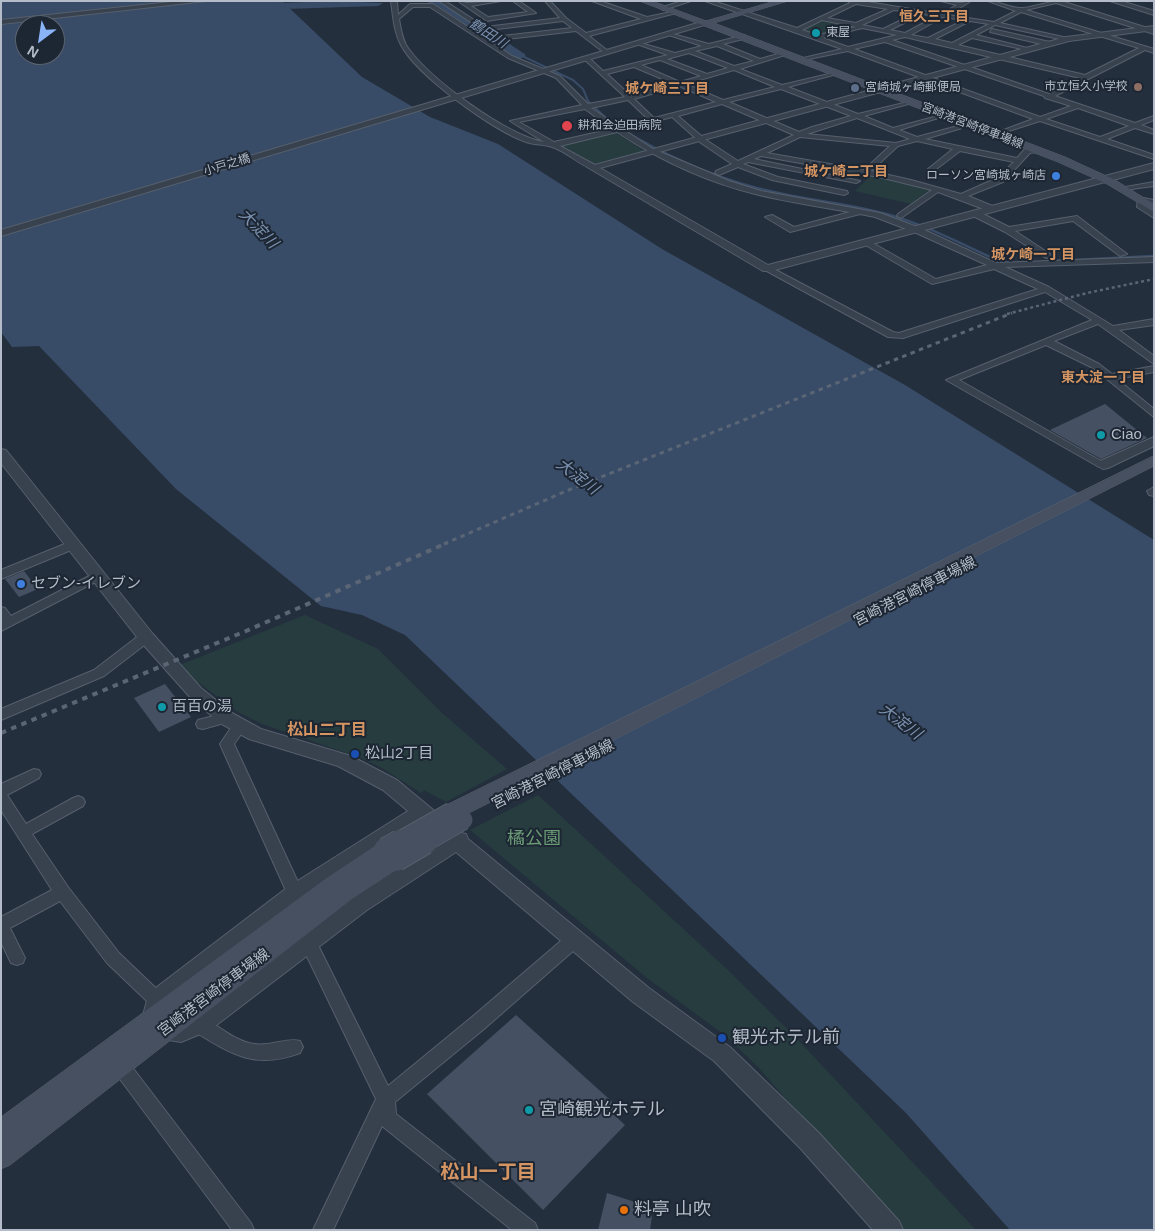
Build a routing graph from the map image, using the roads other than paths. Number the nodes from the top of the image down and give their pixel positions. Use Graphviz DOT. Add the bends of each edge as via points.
graph roads {
  1 [pos="203,1"];
  2 [pos="394,1"];
  3 [pos="441,1"];
  4 [pos="460,1"];
  5 [pos="499,1"];
  6 [pos="515,1"];
  7 [pos="594,1"];
  8 [pos="644,1"];
  9 [pos="689,1"];
  10 [pos="707,1"];
  11 [pos="784,1"];
  12 [pos="943,1"];
  13 [pos="970,1"];
  14 [pos="990,1"];
  15 [pos="1057,1"];
  16 [pos="1113,1"];
  17 [pos="548,2"];
  18 [pos="854,2"];
  19 [pos="466,5"];
  20 [pos="540,5"];
  21 [pos="963,5"];
  22 [pos="532,6"];
  23 [pos="523,7"];
  24 [pos="514,8"];
  25 [pos="663,8"];
  26 [pos="892,9"];
  27 [pos="1021,10"];
  28 [pos="487,11"];
  29 [pos="478,12"];
  30 [pos="674,12"];
  31 [pos="742,13"];
  32 [pos="920,13"];
  33 [pos="1154,13"];
  34 [pos="942,16"];
  35 [pos="396,18"];
  36 [pos="821,18"];
  37 [pos="564,19"];
  38 [pos="646,19"];
  39 [pos="967,21"];
  40 [pos="1,22"];
  41 [pos="707,23"];
  42 [pos="995,24"];
  43 [pos="857,26"];
  44 [pos="864,27"];
  45 [pos="1154,28"];
  46 [pos="484,29"];
  47 [pos="578,29"];
  48 [pos="985,29"];
  49 [pos="1144,29"];
  50 [pos="797,30"];
  51 [pos="884,31"];
  52 [pos="1154,32"];
  53 [pos="672,34"];
  54 [pos="906,35"];
  55 [pos="1100,35"];
  56 [pos="586,36"];
  57 [pos="972,36"];
  58 [pos="745,37"];
  59 [pos="817,37"];
  60 [pos="499,38"];
  61 [pos="1069,39"];
  62 [pos="485,40"];
  63 [pos="886,40"];
  64 [pos="929,40"];
  65 [pos="995,41"];
  66 [pos="639,43"];
  67 [pos="718,44"];
  68 [pos="1050,44"];
  69 [pos="953,45"];
  70 [pos="708,46"];
  71 [pos="845,48"];
  72 [pos="1144,48"];
  73 [pos="975,50"];
  74 [pos="1029,50"];
  75 [pos="689,51"];
  76 [pos="1154,51"];
  77 [pos="606,52"];
  78 [pos="676,54"];
  79 [pos="786,54"];
  80 [pos="1003,57"];
  81 [pos="586,58"];
  82 [pos="660,58"];
  83 [pos="801,60"];
  84 [pos="759,61"];
  85 [pos="635,65"];
  86 [pos="962,67"];
  87 [pos="732,68"];
  88 [pos="544,71"];
  89 [pos="602,73"];
  90 [pos="835,73"];
  91 [pos="706,76"];
  92 [pos="925,77"];
  93 [pos="1085,77"];
  94 [pos="678,84"];
  95 [pos="781,86"];
  96 [pos="877,89"];
  97 [pos="455,97"];
  98 [pos="1047,97"];
  99 [pos="630,98"];
  100 [pos="720,102"];
  101 [pos="910,102"];
  102 [pos="825,103"];
  103 [pos="1084,103"];
  104 [pos="585,106"];
  105 [pos="1076,106"];
  106 [pos="673,115"];
  107 [pos="943,115"];
  108 [pos="855,116"];
  109 [pos="1154,118"];
  110 [pos="1038,119"];
  111 [pos="653,120"];
  112 [pos="763,120"];
  113 [pos="969,125"];
  114 [pos="1134,126"];
  115 [pos="626,127"];
  116 [pos="616,130"];
  117 [pos="892,130"];
  118 [pos="1154,132"];
  119 [pos="800,135"];
  120 [pos="996,135"];
  121 [pos="697,138"];
  122 [pos="1101,139"];
  123 [pos="919,140"];
  124 [pos="556,144"];
  125 [pos="896,145"];
  126 [pos="959,148"];
  127 [pos="1034,150"];
  128 [pos="650,151"];
  129 [pos="762,154"];
  130 [pos="1154,157"];
  131 [pos="748,160"];
  132 [pos="1020,161"];
  133 [pos="738,165"];
  134 [pos="1154,166"];
  135 [pos="592,167"];
  136 [pos="931,171"];
  137 [pos="719,173"];
  138 [pos="864,173"];
  139 [pos="1107,180"];
  140 [pos="856,181"];
  141 [pos="1154,184"];
  142 [pos="1124,188"];
  143 [pos="937,189"];
  144 [pos="844,193"];
  145 [pos="964,196"];
  146 [pos="1141,199"];
  147 [pos="1154,202"];
  148 [pos="992,209"];
  149 [pos="1154,209"];
  150 [pos="862,212"];
  151 [pos="976,214"];
  152 [pos="902,216"];
  153 [pos="1154,216"];
  154 [pos="770,217"];
  155 [pos="917,230"];
  156 [pos="1008,230"];
  157 [pos="1,233"];
  158 [pos="866,243"];
  159 [pos="1124,254"];
  160 [pos="1049,256"];
  161 [pos="1154,259"];
  162 [pos="998,265"];
  163 [pos="767,269"];
  164 [pos="1046,289"];
  165 [pos="1099,320"];
  166 [pos="1154,322"];
  167 [pos="1111,329"];
  168 [pos="1046,341"];
  169 [pos="1154,362"];
  170 [pos="1154,369"];
  171 [pos="1111,377"];
  172 [pos="1154,414"];
  173 [pos="1154,441"];
  174 [pos="1,453"];
  175 [pos="1154,460"];
  176 [pos="1154,471"];
  177 [pos="1107,480"];
  178 [pos="72,545"];
  179 [pos="1,575"];
  180 [pos="97,576"];
  181 [pos="1,611"];
  182 [pos="6,625"];
  183 [pos="146,638"];
  184 [pos="1,715"];
  185 [pos="233,722"];
  186 [pos="203,724"];
  187 [pos="34,774"];
  188 [pos="1,791"];
  189 [pos="1,798"];
  190 [pos="78,802"];
  191 [pos="423,811"];
  192 [pos="23,832"];
  193 [pos="459,840"];
  194 [pos="62,892"];
  195 [pos="295,893"];
  196 [pos="575,939"];
  197 [pos="308,942"];
  198 [pos="17,958"];
  199 [pos="158,1017"];
  200 [pos="198,1024"];
  201 [pos="294,1047"];
  202 [pos="120,1065"];
  203 [pos="385,1099"];
  204 [pos="1,1133"];
  205 [pos="1,1156"];
  206 [pos="244,1230"];
  207 [pos="323,1230"];
  208 [pos="528,1230"];
  209 [pos="890,1230"];
  1 -- 40 [label="street"];
  2 -- 35 [label="street"];
  3 -- 46 [label="street"];
  4 -- 19 [label="street"];
  5 -- 19 [label="street"];
  6 -- 23 [label="street"];
  7 -- 38 [label="street"];
  8 -- 25 [label="main road, 宮崎港宮崎停車場線"];
  9 -- 25 [label="street"];
  10 -- 31 [label="street"];
  11 -- 31 [label="main road"];
  12 -- 21 [label="street"];
  13 -- 21 [label="street"];
  14 -- 27 [label="street"];
  15 -- 27 [label="street"];
  15 -- 49 [label="street"];
  16 -- 33 [label="street"];
  17 -- 20 [label="street"];
  17 -- 37 [label="street"];
  18 -- 26 [label="street"];
  18 -- 36 [label="street"];
  19 -- 29 [label="street"];
  21 -- 34 [label="street"];
  22 -- 23 [label="street"];
  23 -- 24 [label="street"];
  23 -- 29 [label="street" via="532,13 487,19"];
  25 -- 30 [label="main road, 宮崎港宮崎停車場線"];
  26 -- 32 [label="street"];
  26 -- 43 [label="street"];
  27 -- 42 [label="street"];
  27 -- 55 [label="street"];
  28 -- 29 [label="street"];
  30 -- 38 [label="street"];
  30 -- 41 [label="main road, 宮崎港宮崎停車場線"];
  31 -- 41 [label="main road"];
  31 -- 50 [label="street"];
  32 -- 34 [label="street"];
  32 -- 51 [label="street"];
  34 -- 39 [label="street"];
  34 -- 54 [label="street"];
  35 -- 62 [label="street" via="412,5 431,5"];
  35 -- 97 [label="street" via="405,48"];
  36 -- 43 [label="street"];
  36 -- 50 [label="street"];
  37 -- 46 [label="street"];
  37 -- 47 [label="street"];
  38 -- 56 [label="street"];
  39 -- 42 [label="street"];
  39 -- 64 [label="street"];
  41 -- 53 [label="street, 小戸之橋"];
  41 -- 58 [label="main road, 宮崎港宮崎停車場線"];
  42 -- 48 [label="street"];
  42 -- 61 [label="street"];
  43 -- 44 [label="street"];
  44 -- 51 [label="street"];
  44 -- 59 [label="street"];
  45 -- 49 [label="street"];
  46 -- 60 [label="street"];
  47 -- 56 [label="street"];
  47 -- 60 [label="street"];
  48 -- 57 [label="street"];
  48 -- 68 [label="street"];
  49 -- 52 [label="street"];
  49 -- 55 [label="street"];
  50 -- 59 [label="street"];
  51 -- 54 [label="street"];
  53 -- 66 [label="street, 小戸之橋"];
  53 -- 70 [label="street"];
  54 -- 63 [label="street"];
  54 -- 64 [label="street"];
  55 -- 61 [label="street"];
  55 -- 72 [label="street"];
  56 -- 77 [label="street"];
  57 -- 65 [label="street"];
  57 -- 69 [label="street"];
  58 -- 67 [label="street"];
  58 -- 79 [label="main road, 宮崎港宮崎停車場線"];
  59 -- 71 [label="street"];
  60 -- 62 [label="street"];
  61 -- 68 [label="street"];
  62 -- 88 [label="street" via="510,57"];
  63 -- 71 [label="street"];
  63 -- 86 [label="street"];
  64 -- 69 [label="street"];
  65 -- 73 [label="street"];
  65 -- 74 [label="street"];
  66 -- 77 [label="street, 小戸之橋"];
  66 -- 78 [label="street"];
  67 -- 70 [label="street"];
  67 -- 84 [label="street"];
  68 -- 74 [label="street"];
  69 -- 73 [label="street"];
  70 -- 75 [label="street"];
  71 -- 83 [label="street"];
  71 -- 92 [label="street"];
  72 -- 76 [label="street"];
  72 -- 93 [label="street"];
  73 -- 80 [label="street"];
  74 -- 80 [label="street"];
  75 -- 78 [label="street"];
  75 -- 87 [label="street"];
  77 -- 81 [label="street, 小戸之橋"];
  78 -- 82 [label="street"];
  79 -- 83 [label="main road, 宮崎港宮崎停車場線"];
  79 -- 84 [label="street"];
  80 -- 86 [label="street"];
  80 -- 93 [label="street"];
  81 -- 88 [label="street, 小戸之橋"];
  81 -- 89 [label="street"];
  82 -- 85 [label="street"];
  82 -- 91 [label="street"];
  83 -- 90 [label="main road, 宮崎港宮崎停車場線"];
  84 -- 87 [label="street"];
  85 -- 89 [label="street"];
  85 -- 94 [label="street"];
  86 -- 92 [label="street"];
  86 -- 98 [label="street"];
  87 -- 91 [label="street"];
  87 -- 95 [label="street"];
  88 -- 97 [label="street, 小戸之橋"];
  88 -- 104 [label="street" via="563,81"];
  89 -- 99 [label="street"];
  90 -- 95 [label="street"];
  90 -- 96 [label="main road, 宮崎港宮崎停車場線"];
  91 -- 94 [label="street"];
  92 -- 96 [label="street"];
  92 -- 110 [label="street"];
  93 -- 98 [label="street"];
  94 -- 99 [label="street"];
  94 -- 100 [label="street"];
  95 -- 100 [label="street"];
  95 -- 102 [label="street"];
  96 -- 101 [label="main road, 宮崎港宮崎停車場線"];
  96 -- 102 [label="street"];
  97 -- 124 [label="street" via="507,130 541,144"];
  97 -- 157 [label="street, 小戸之橋"];
  98 -- 105 [label="street"];
  99 -- 104 [label="street"];
  99 -- 111 [label="street"];
  100 -- 106 [label="street"];
  100 -- 112 [label="street"];
  101 -- 107 [label="main road, 宮崎港宮崎停車場線"];
  101 -- 108 [label="street"];
  102 -- 108 [label="street"];
  102 -- 112 [label="street"];
  103 -- 105 [label="street"];
  104 -- 116 [label="street"];
  104 -- 124 [label="street" via="514,121"];
  105 -- 110 [label="street"];
  105 -- 114 [label="street"];
  106 -- 111 [label="street"];
  106 -- 121 [label="street"];
  107 -- 113 [label="main road, 宮崎港宮崎停車場線"];
  107 -- 117 [label="street"];
  108 -- 117 [label="street"];
  108 -- 119 [label="street"];
  109 -- 114 [label="street"];
  110 -- 120 [label="street"];
  110 -- 122 [label="street"];
  111 -- 115 [label="street"];
  112 -- 119 [label="street"];
  112 -- 121 [label="street"];
  113 -- 120 [label="main road, 宮崎港宮崎停車場線"];
  113 -- 123 [label="street"];
  114 -- 118 [label="street"];
  114 -- 122 [label="street"];
  116 -- 124 [label="street"];
  116 -- 128 [label="street"];
  117 -- 123 [label="street"];
  119 -- 125 [label="street"];
  119 -- 129 [label="street"];
  120 -- 127 [label="main road, 宮崎港宮崎停車場線"];
  121 -- 128 [label="street"];
  121 -- 133 [label="street"];
  122 -- 130 [label="street"];
  123 -- 125 [label="street"];
  123 -- 126 [label="street"];
  124 -- 135 [label="street"];
  125 -- 138 [label="street"];
  126 -- 132 [label="street"];
  126 -- 136 [label="street"];
  127 -- 132 [label="street" via="1028,151"];
  127 -- 139 [label="main road, 宮崎港宮崎停車場線"];
  128 -- 135 [label="street"];
  128 -- 150 [label="street" via="726,183 760,193"];
  129 -- 131 [label="street"];
  129 -- 138 [label="street"];
  131 -- 133 [label="street"];
  131 -- 140 [label="street"];
  132 -- 145 [label="street" via="1000,180"];
  133 -- 137 [label="street"];
  133 -- 144 [label="street" via="800,185"];
  134 -- 139 [label="street"];
  135 -- 163 [label="street"];
  138 -- 143 [label="street"];
  139 -- 142 [label="main road, 宮崎港宮崎停車場線"];
  139 -- 148 [label="street"];
  141 -- 142 [label="street"];
  142 -- 146 [label="main road, 宮崎港宮崎停車場線"];
  143 -- 145 [label="street"];
  143 -- 152 [label="street"];
  145 -- 148 [label="street"];
  146 -- 147 [label="street"];
  146 -- 149 [label="main road, 宮崎港宮崎停車場線"];
  146 -- 153 [label="street" via="1140,205"];
  148 -- 151 [label="street"];
  150 -- 154 [label="street" via="793,230"];
  150 -- 155 [label="street"];
  151 -- 155 [label="street"];
  151 -- 156 [label="street"];
  155 -- 158 [label="street"];
  155 -- 162 [label="street"];
  156 -- 159 [label="street" via="1074,218"];
  156 -- 160 [label="street"];
  158 -- 162 [label="street" via="935,282"];
  158 -- 163 [label="street"];
  161 -- 162 [label="street" via="1098,257"];
  162 -- 164 [label="street"];
  163 -- 164 [label="street" via="900,336"];
  164 -- 165 [label="street"];
  165 -- 167 [label="street"];
  165 -- 168 [label="street"];
  166 -- 167 [label="street"];
  167 -- 169 [label="street"];
  168 -- 171 [label="street"];
  168 -- 177 [label="street" via="951,380"];
  170 -- 171 [label="street"];
  171 -- 172 [label="street"];
  173 -- 177 [label="street"];
  174 -- 178 [label="street"];
  175 -- 177 [label="main road, 宮崎港宮崎停車場線"];
  176 -- 177 [label="main road, 宮崎港宮崎停車場線"];
  177 -- 199 [label="main road, 宮崎港宮崎停車場線, bridge" via="452,812 386,850 340,888"];
  178 -- 179 [label="street"];
  178 -- 180 [label="street"];
  180 -- 182 [label="street"];
  180 -- 183 [label="street"];
  181 -- 182 [label="street"];
  183 -- 184 [label="street" via="99,672"];
  183 -- 185 [label="street" via="195,692"];
  185 -- 186 [label="street"];
  185 -- 191 [label="street" via="256,734 299,745 344,762 390,785"];
  185 -- 195 [label="street" via="227,744"];
  187 -- 188 [label="street"];
  189 -- 192 [label="street"];
  190 -- 192 [label="street"];
  191 -- 193 [label="street"];
  191 -- 195 [label="street"];
  192 -- 194 [label="street"];
  193 -- 196 [label="street"];
  193 -- 197 [label="street" via="376,892"];
  194 -- 198 [label="street" via="1,925"];
  194 -- 199 [label="street"];
  195 -- 199 [label="street"];
  196 -- 203 [label="street"];
  196 -- 209 [label="street" via="641,995 722,1054 810,1141"];
  197 -- 200 [label="street"];
  197 -- 203 [label="street"];
  199 -- 200 [label="street" via="181,1032"];
  199 -- 202 [label="main road, 宮崎港宮崎停車場線"];
  199 -- 204 [label="main road, 宮崎港宮崎停車場線"];
  200 -- 201 [label="street" via="259,1055"];
  202 -- 205 [label="main road, 宮崎港宮崎停車場線"];
  202 -- 206 [label="street"];
  203 -- 207 [label="street"];
  203 -- 208 [label="street" via="388,1119"];
}
